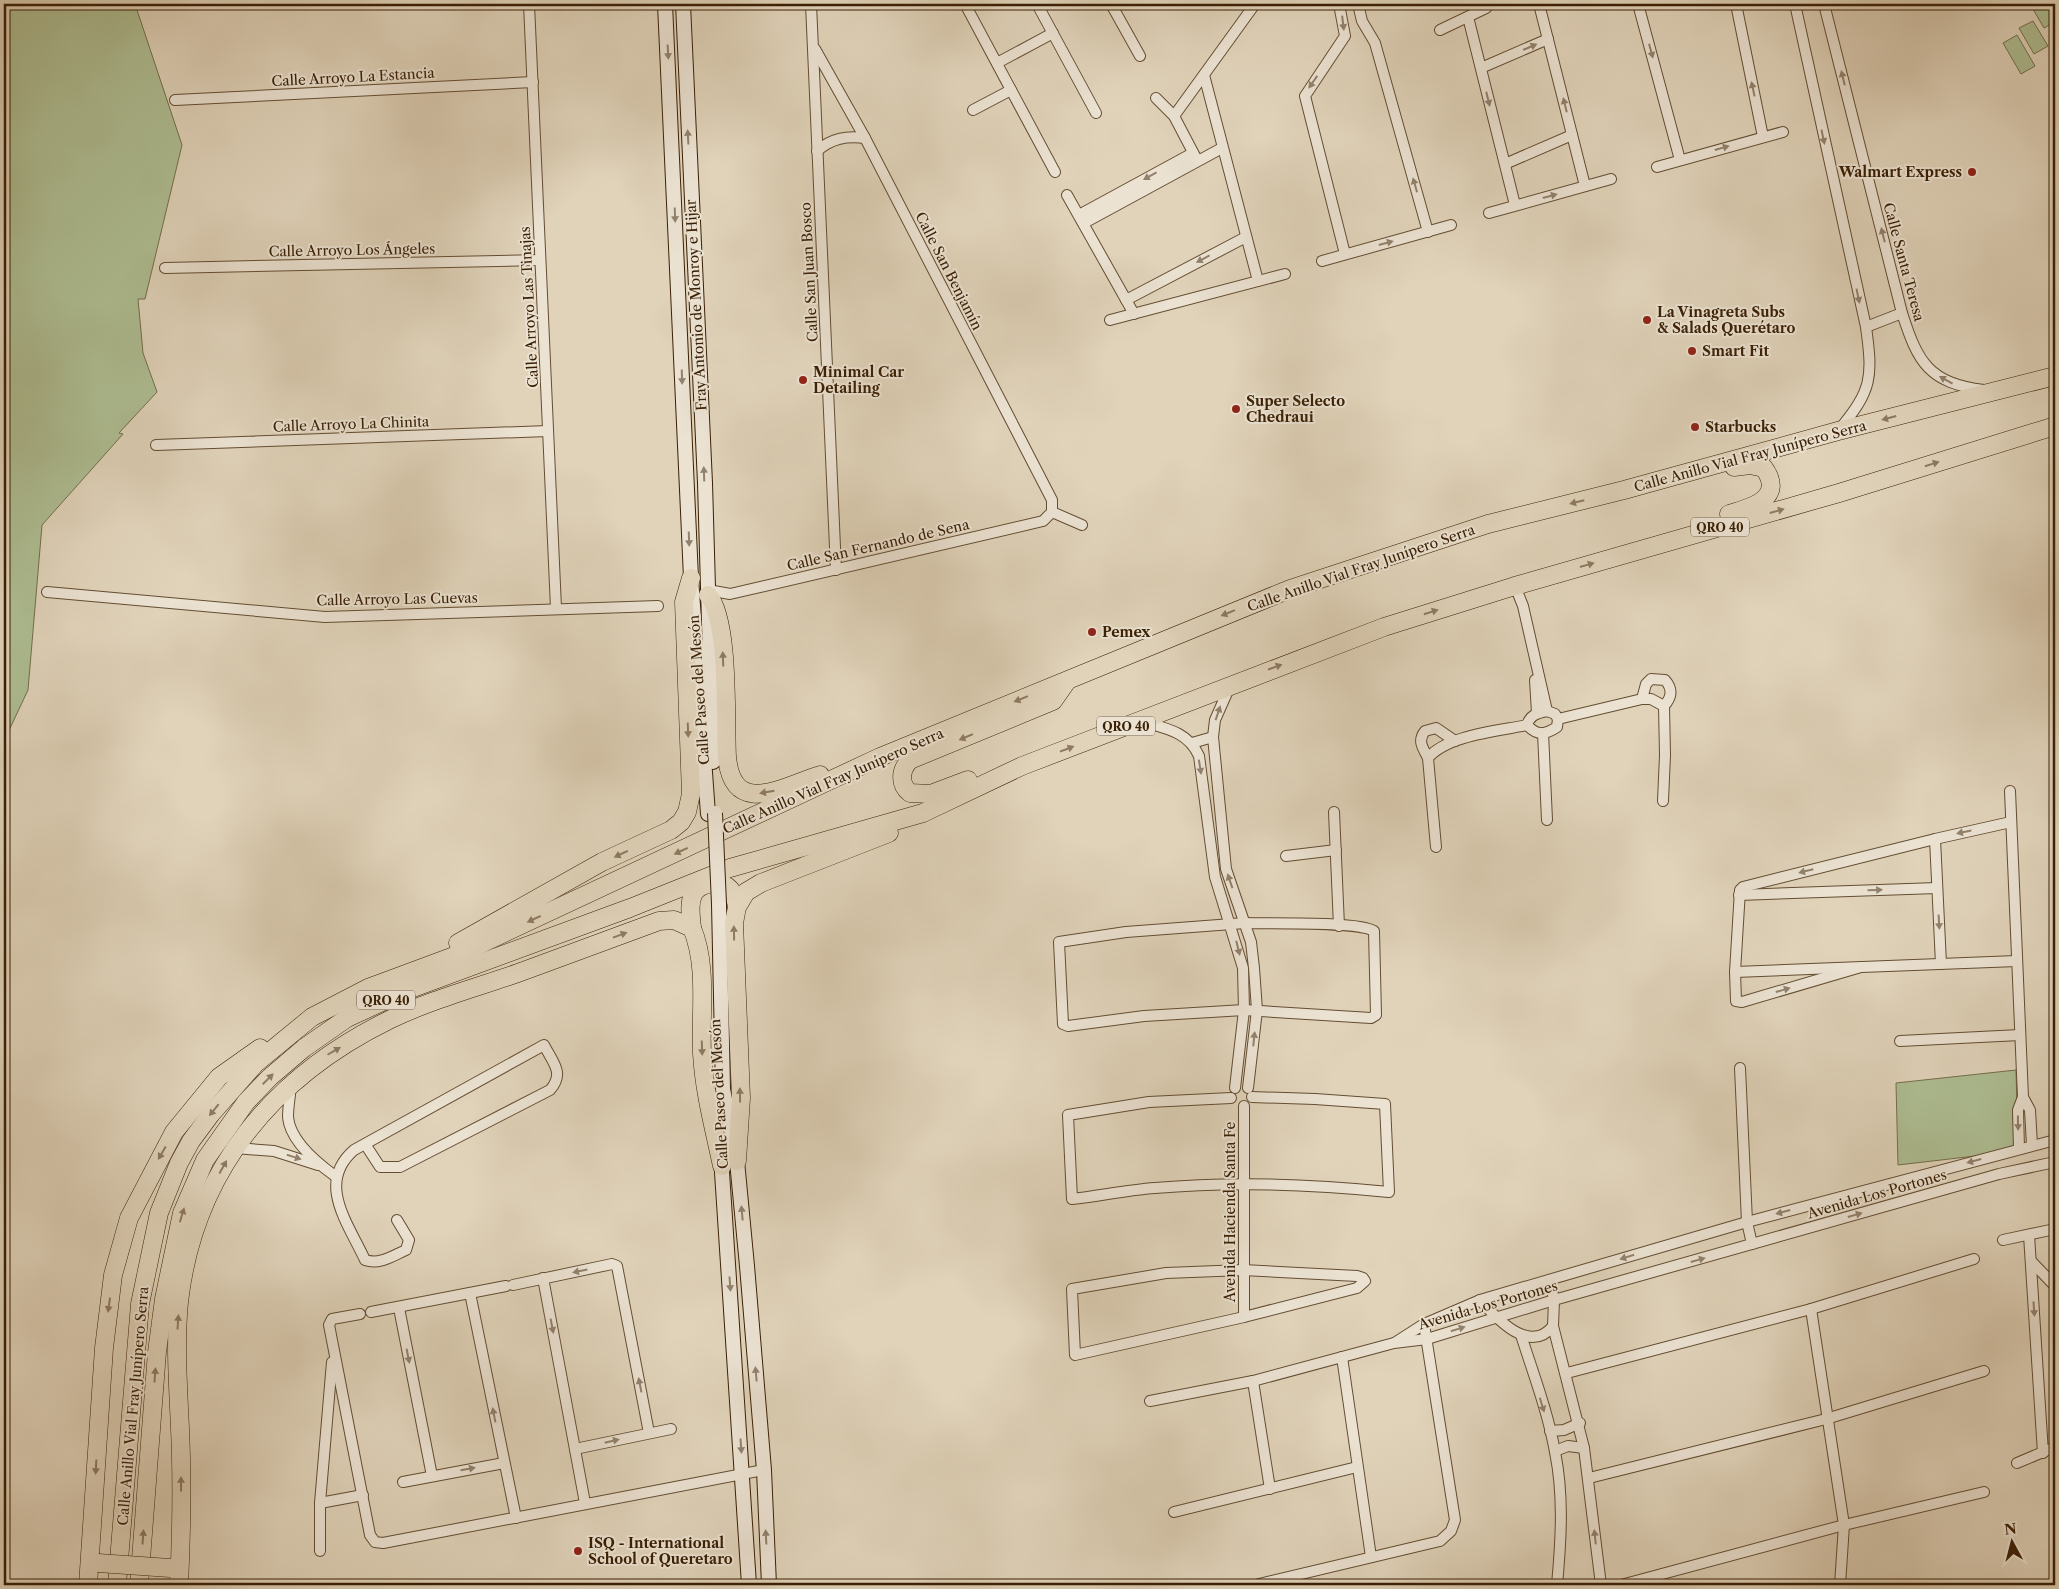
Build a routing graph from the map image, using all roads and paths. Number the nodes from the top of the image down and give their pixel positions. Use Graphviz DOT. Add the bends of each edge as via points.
graph roads {
  1 [pos="529,4"];
  2 [pos="665,4"];
  3 [pos="683,4"];
  4 [pos="811,4"];
  5 [pos="965,4"];
  6 [pos="1039,4"];
  7 [pos="1111,4"];
  8 [pos="1254,4"];
  9 [pos="1339,4"];
  10 [pos="1358,4"];
  11 [pos="1490,4"];
  12 [pos="1539,4"];
  13 [pos="1638,4"];
  14 [pos="1736,4"];
  15 [pos="1795,4"];
  16 [pos="1824,4"];
  17 [pos="1468,17"];
  18 [pos="1440,30"];
  19 [pos="1053,33"];
  20 [pos="1548,39"];
  21 [pos="814,46"];
  22 [pos="1140,56"];
  23 [pos="997,63"];
  24 [pos="1481,68"];
  25 [pos="1204,75"];
  26 [pos="533,82"];
  27 [pos="1011,90"];
  28 [pos="1156,98"];
  29 [pos="175,100"];
  30 [pos="972,110"];
  31 [pos="1096,113"];
  32 [pos="1174,116"];
  33 [pos="1784,132"];
  34 [pos="1572,135"];
  35 [pos="1763,137"];
  36 [pos="865,138"];
  37 [pos="1222,148"];
  38 [pos="817,151"];
  39 [pos="1195,157"];
  40 [pos="689,159"];
  41 [pos="673,160"];
  42 [pos="1680,160"];
  43 [pos="1505,164"];
  44 [pos="1657,167"];
  45 [pos="1055,172"];
  46 [pos="1611,179"];
  47 [pos="1585,186"];
  48 [pos="1068,195"];
  49 [pos="1515,206"];
  50 [pos="1489,213"];
  51 [pos="1082,219"];
  52 [pos="1451,225"];
  53 [pos="1428,232"];
  54 [pos="1246,237"];
  55 [pos="1345,254"];
  56 [pos="540,260"];
  57 [pos="1322,261"];
  58 [pos="165,268"];
  59 [pos="1285,274"];
  60 [pos="1258,281"];
  61 [pos="1126,300"];
  62 [pos="1902,313"];
  63 [pos="1134,314"];
  64 [pos="1110,320"];
  65 [pos="1866,327"];
  66 [pos="2055,376"];
  67 [pos="1992,391"];
  68 [pos="2055,426"];
  69 [pos="548,431"];
  70 [pos="1838,431"];
  71 [pos="156,445"];
  72 [pos="1624,490"];
  73 [pos="1052,512"];
  74 [pos="1082,525"];
  75 [pos="1640,550"];
  76 [pos="836,570"];
  77 [pos="691,578"];
  78 [pos="1515,586"];
  79 [pos="47,592"];
  80 [pos="704,599"];
  81 [pos="658,606"];
  82 [pos="556,608"];
  83 [pos="1067,681"];
  84 [pos="1230,685"];
  85 [pos="1642,699"];
  86 [pos="1664,706"];
  87 [pos="1541,708"];
  88 [pos="1558,719"];
  89 [pos="1139,720"];
  90 [pos="1527,725"];
  91 [pos="1543,734"];
  92 [pos="1213,737"];
  93 [pos="1454,741"];
  94 [pos="1192,744"];
  95 [pos="880,757"];
  96 [pos="1428,758"];
  97 [pos="1022,766"];
  98 [pos="2010,791"];
  99 [pos="1663,801"];
  100 [pos="1334,812"];
  101 [pos="923,813"];
  102 [pos="1220,816"];
  103 [pos="1208,817"];
  104 [pos="1548,820"];
  105 [pos="2011,822"];
  106 [pos="1935,839"];
  107 [pos="1436,847"];
  108 [pos="1336,850"];
  109 [pos="1286,856"];
  110 [pos="1937,888"];
  111 [pos="1739,895"];
  112 [pos="738,907"];
  113 [pos="630,908"];
  114 [pos="1245,923"];
  115 [pos="1230,924"];
  116 [pos="1338,926"];
  117 [pos="692,928"];
  118 [pos="2017,961"];
  119 [pos="1941,964"];
  120 [pos="1861,968"];
  121 [pos="1735,972"];
  122 [pos="517,973"];
  123 [pos="394,979"];
  124 [pos="1244,1010"];
  125 [pos="1257,1010"];
  126 [pos="312,1017"];
  127 [pos="2020,1035"];
  128 [pos="1900,1041"];
  129 [pos="1740,1068"];
  130 [pos="291,1085"];
  131 [pos="1235,1088"];
  132 [pos="1250,1093"];
  133 [pos="2023,1097"];
  134 [pos="1232,1098"];
  135 [pos="1244,1106"];
  136 [pos="2055,1140"];
  137 [pos="365,1144"];
  138 [pos="2032,1145"];
  139 [pos="234,1148"];
  140 [pos="2019,1149"];
  141 [pos="1995,1155"];
  142 [pos="2055,1162"];
  143 [pos="730,1164"];
  144 [pos="319,1165"];
  145 [pos="1999,1174"];
  146 [pos="335,1176"];
  147 [pos="1244,1183"];
  148 [pos="397,1220"];
  149 [pos="1747,1222"];
  150 [pos="2055,1229"];
  151 [pos="2029,1235"];
  152 [pos="2003,1240"];
  153 [pos="1752,1244"];
  154 [pos="1974,1258"];
  155 [pos="2031,1261"];
  156 [pos="1243,1270"];
  157 [pos="543,1278"];
  158 [pos="1550,1280"];
  159 [pos="2055,1286"];
  160 [pos="470,1294"];
  161 [pos="1480,1300"];
  162 [pos="1554,1300"];
  163 [pos="399,1308"];
  164 [pos="1811,1309"];
  165 [pos="371,1312"];
  166 [pos="360,1314"];
  167 [pos="1244,1317"];
  168 [pos="1497,1317"];
  169 [pos="1424,1324"];
  170 [pos="1553,1326"];
  171 [pos="1521,1335"];
  172 [pos="1427,1339"];
  173 [pos="1394,1343"];
  174 [pos="333,1349"];
  175 [pos="1342,1357"];
  176 [pos="1984,1371"];
  177 [pos="1567,1373"];
  178 [pos="1253,1381"];
  179 [pos="1150,1401"];
  180 [pos="1826,1419"];
  181 [pos="1580,1423"];
  182 [pos="671,1429"];
  183 [pos="1550,1431"];
  184 [pos="649,1432"];
  185 [pos="2055,1447"];
  186 [pos="1584,1448"];
  187 [pos="575,1449"];
  188 [pos="1555,1451"];
  189 [pos="2043,1454"];
  190 [pos="504,1463"];
  191 [pos="2017,1463"];
  192 [pos="1357,1467"];
  193 [pos="764,1470"];
  194 [pos="743,1473"];
  195 [pos="432,1476"];
  196 [pos="1589,1478"];
  197 [pos="403,1482"];
  198 [pos="1270,1489"];
  199 [pos="1984,1492"];
  200 [pos="363,1494"];
  201 [pos="320,1503"];
  202 [pos="585,1503"];
  203 [pos="1174,1512"];
  204 [pos="516,1518"];
  205 [pos="1844,1525"];
  206 [pos="320,1551"];
  207 [pos="1371,1557"];
  208 [pos="94,1562"];
  209 [pos="2055,1562"];
  210 [pos="2055,1571"];
  211 [pos="176,1574"];
  212 [pos="88,1585"];
  213 [pos="117,1585"];
  214 [pos="139,1585"];
  215 [pos="749,1585"];
  216 [pos="769,1585"];
  217 [pos="1255,1585"];
  218 [pos="1557,1585"];
  219 [pos="1601,1585"];
  220 [pos="1621,1585"];
  221 [pos="1840,1585"];
  1 -- 26 [label="street, Calle Arroyo Las Tinajas"];
  2 -- 41 [label="main road, Fray Antonio de Monroy e Hijar, one-way"];
  40 -- 3 [label="main road, Fray Antonio de Monroy e Hijar, one-way"];
  4 -- 21 [label="street, Calle San Juan Bosco"];
  5 -- 23 [label="street"];
  6 -- 19 [label="street"];
  7 -- 22 [label="street"];
  8 -- 25 [label="street"];
  9 -- 55 [label="street, one-way" via="1345,36 1305,96"];
  53 -- 10 [label="street, one-way" via="1375,43 1365,27"];
  11 -- 17 [label="street"];
  12 -- 20 [label="street"];
  13 -- 42 [label="street, one-way"];
  35 -- 14 [label="street, one-way"];
  15 -- 65 [label="street, one-way"];
  62 -- 16 [label="street, Calle Santa Teresa, one-way"];
  17 -- 18 [label="street"];
  17 -- 24 [label="street"];
  19 -- 23 [label="street"];
  19 -- 31 [label="street"];
  24 -- 20 [label="street, one-way"];
  34 -- 20 [label="street, one-way"];
  21 -- 36 [label="street, Calle San Benjamín"];
  21 -- 38 [label="street, Calle San Juan Bosco"];
  23 -- 27 [label="street"];
  24 -- 43 [label="street, one-way"];
  25 -- 32 [label="street"];
  25 -- 37 [label="street"];
  26 -- 29 [label="street, Calle Arroyo La Estancia"];
  26 -- 56 [label="street, Calle Arroyo Las Tinajas"];
  27 -- 30 [label="street"];
  27 -- 45 [label="street"];
  28 -- 32 [label="street"];
  32 -- 39 [label="street"];
  33 -- 35 [label="street"];
  34 -- 43 [label="street"];
  34 -- 47 [label="street"];
  42 -- 35 [label="street, one-way"];
  36 -- 38 [label="street" via="841,137"];
  36 -- 73 [label="street, Calle San Benjamín" via="1052,500"];
  37 -- 39 [label="street"];
  37 -- 54 [label="street"];
  38 -- 76 [label="street, Calle San Juan Bosco"];
  39 -- 51 [label="street"];
  40 -- 41 [label="main road"];
  80 -- 40 [label="main road, Fray Antonio de Monroy e Hijar, one-way"];
  41 -- 77 [label="main road, Fray Antonio de Monroy e Hijar, one-way"];
  42 -- 44 [label="street"];
  43 -- 49 [label="street"];
  46 -- 47 [label="street"];
  49 -- 47 [label="street, one-way"];
  48 -- 51 [label="street"];
  49 -- 50 [label="street"];
  51 -- 61 [label="street"];
  52 -- 53 [label="street"];
  55 -- 53 [label="street, one-way"];
  54 -- 60 [label="street"];
  54 -- 61 [label="street, one-way"];
  55 -- 57 [label="street"];
  56 -- 58 [label="street, Calle Arroyo Los Ángeles"];
  56 -- 69 [label="street, Calle Arroyo Las Tinajas"];
  59 -- 60 [label="street"];
  60 -- 63 [label="street"];
  61 -- 63 [label="street"];
  62 -- 65 [label="street"];
  67 -- 62 [label="street, Calle Santa Teresa, one-way" via="1960,387 1930,369 1916,350"];
  63 -- 64 [label="street"];
  65 -- 70 [label="street" via="1871,364 1868,385 1858,407"];
  66 -- 67 [label="highway, Calle Anillo Vial Fray Junípero Serra / QRO 40"];
  67 -- 70 [label="highway, Calle Anillo Vial Fray Junípero Serra / QRO 40, one-way"];
  75 -- 68 [label="highway, Calle Anillo Vial Fray Junípero Serra / QRO 40, one-way"];
  69 -- 71 [label="street, Calle Arroyo La Chinita"];
  69 -- 82 [label="street, Calle Arroyo Las Tinajas"];
  70 -- 72 [label="highway, Calle Anillo Vial Fray Junípero Serra / QRO 40"];
  72 -- 75 [label="highway" via="1676,484 1750,465 1764,468 1771,480 1770,492 1744,510 1661,534"];
  72 -- 83 [label="highway, Calle Anillo Vial Fray Junípero Serra / QRO 40, one-way" via="1488,524 1290,589"];
  73 -- 74 [label="street"];
  73 -- 76 [label="street, Calle San Fernando de Sena" via="1043,521"];
  78 -- 75 [label="highway, Calle Anillo Vial Fray Junípero Serra / QRO 40, one-way"];
  76 -- 80 [label="street, Calle San Fernando de Sena"];
  77 -- 80 [label="main road, Fray Antonio de Monroy e Hijar"];
  77 -- 123 [label="highway, one-way" via="684,602 691,794 682,822 564,883"];
  84 -- 78 [label="highway, Calle Anillo Vial Fray Junípero Serra / QRO 40, one-way" via="1384,626"];
  78 -- 87 [label="street" via="1535,666"];
  79 -- 82 [label="street, Calle Arroyo Las Cuevas" via="325,617"];
  95 -- 80 [label="highway, one-way" via="771,792 750,793 737,786 730,777 727,757 722,628 715,603"];
  80 -- 143 [label="main road, Calle Paseo del Mesón" via="716,904 716,1089"];
  81 -- 82 [label="street, Calle Arroyo Las Cuevas"];
  83 -- 95 [label="highway, Calle Anillo Vial Fray Junípero Serra / QRO 40, one-way"];
  83 -- 97 [label="highway, one-way" via="1053,701 910,760 904,767 902,780 910,794 931,794 993,771"];
  84 -- 89 [label="highway, Calle Anillo Vial Fray Junípero Serra / QRO 40"];
  92 -- 84 [label="street, one-way"];
  85 -- 86 [label="street" via="1651,699"];
  85 -- 86 [label="street" via="1646,684 1652,679 1665,680 1671,686 1671,693"];
  85 -- 88 [label="street"];
  86 -- 99 [label="street"];
  87 -- 88 [label="street" via="1555,714"];
  87 -- 90 [label="street"];
  88 -- 91 [label="street" via="1556,726"];
  89 -- 94 [label="street" via="1175,731"];
  97 -- 89 [label="highway, Calle Anillo Vial Fray Junípero Serra / QRO 40, one-way"];
  90 -- 91 [label="street"];
  90 -- 93 [label="street"];
  91 -- 104 [label="street"];
  92 -- 94 [label="street"];
  92 -- 102 [label="street"];
  93 -- 96 [label="street" via="1439,747"];
  93 -- 96 [label="street" via="1441,729 1429,729 1423,733 1420,742"];
  94 -- 103 [label="street, one-way" via="1199,756"];
  95 -- 123 [label="highway, Calle Anillo Vial Fray Junípero Serra / QRO 40, one-way" via="457,955"];
  96 -- 107 [label="street"];
  97 -- 101 [label="highway, Calle Anillo Vial Fray Junípero Serra / QRO 40"];
  98 -- 105 [label="street"];
  100 -- 108 [label="street"];
  101 -- 112 [label="highway" via="891,832 761,883 746,892"];
  101 -- 113 [label="highway, Calle Anillo Vial Fray Junípero Serra / QRO 40" via="730,868"];
  102 -- 103 [label="street"];
  114 -- 102 [label="street, one-way" via="1226,869"];
  103 -- 115 [label="street" via="1214,870"];
  105 -- 106 [label="street, one-way"];
  105 -- 118 [label="street"];
  106 -- 110 [label="street"];
  106 -- 111 [label="street, one-way" via="1743,887"];
  108 -- 109 [label="street"];
  108 -- 116 [label="street"];
  111 -- 110 [label="street, one-way"];
  110 -- 119 [label="street, one-way"];
  111 -- 121 [label="street"];
  112 -- 117 [label="highway" via="732,891 725,885 702,886 694,893 690,908"];
  143 -- 112 [label="highway, one-way" via="740,1098 734,923"];
  113 -- 122 [label="highway"];
  214 -- 113 [label="highway, Calle Anillo Vial Fray Junípero Serra / QRO 40, one-way" via="157,1352 172,1256 182,1213 205,1160 224,1131 270,1076 325,1031 347,1018 410,989"];
  114 -- 115 [label="street"];
  114 -- 116 [label="street"];
  114 -- 125 [label="street" via="1252,951"];
  115 -- 124 [label="street, one-way" via="1243,968"];
  115 -- 124 [label="street" via="1126,932 1058,942 1061,1019 1068,1026 1144,1016"];
  116 -- 125 [label="street" via="1374,931 1376,1016"];
  122 -- 117 [label="highway, one-way" via="659,921 674,920"];
  117 -- 143 [label="highway, one-way" via="700,955 706,1093"];
  118 -- 119 [label="street"];
  118 -- 127 [label="street"];
  119 -- 120 [label="street"];
  120 -- 121 [label="street"];
  121 -- 120 [label="street, one-way" via="1736,1002 1742,1002"];
  130 -- 122 [label="highway, one-way" via="326,1056 390,1020"];
  123 -- 126 [label="highway, Calle Anillo Vial Fray Junípero Serra / QRO 40"];
  124 -- 125 [label="street"];
  124 -- 131 [label="street"];
  132 -- 125 [label="street, one-way"];
  126 -- 208 [label="highway, one-way" via="271,1040 219,1077 174,1132 129,1218 113,1275 104,1348"];
  126 -- 213 [label="highway, Calle Anillo Vial Fray Junípero Serra / QRO 40, one-way" via="251,1068 210,1114 183,1156 162,1204 140,1304"];
  127 -- 128 [label="street"];
  127 -- 133 [label="street"];
  129 -- 149 [label="street"];
  130 -- 139 [label="highway" via="259,1115"];
  130 -- 144 [label="street" via="288,1117 291,1128"];
  131 -- 132 [label="street" via="1242,1086"];
  131 -- 134 [label="street"];
  132 -- 135 [label="street" via="1249,1103"];
  132 -- 147 [label="street" via="1385,1104 1389,1192 1316,1184"];
  133 -- 138 [label="street" via="2030,1110"];
  133 -- 140 [label="street, one-way" via="2018,1110"];
  134 -- 135 [label="street" via="1234,1103"];
  134 -- 147 [label="street" via="1148,1102 1068,1115 1072,1200 1153,1188"];
  135 -- 147 [label="street, Avenida Hacienda Santa Fe"];
  136 -- 138 [label="street, Avenida Los Portones"];
  137 -- 137 [label="street" via="544,1045 558,1073 557,1082 550,1090 400,1167 380,1167"];
  137 -- 146 [label="street" via="344,1158"];
  138 -- 140 [label="street, Avenida Los Portones"];
  139 -- 144 [label="street, one-way" via="274,1151"];
  211 -- 139 [label="highway, one-way" via="181,1457 176,1350 180,1302 188,1249 204,1206"];
  140 -- 141 [label="street, Avenida Los Portones"];
  141 -- 145 [label="street"];
  141 -- 149 [label="street, Avenida Los Portones, one-way"];
  142 -- 145 [label="street, Avenida Los Portones"];
  193 -- 143 [label="main road, Calle Paseo del Mesón, one-way"];
  143 -- 194 [label="main road, Calle Paseo del Mesón, one-way"];
  144 -- 146 [label="street"];
  153 -- 145 [label="street, Avenida Los Portones, one-way"];
  146 -- 148 [label="street" via="336,1196 365,1260 373,1263 406,1250 409,1240"];
  147 -- 156 [label="street, Avenida Hacienda Santa Fe"];
  149 -- 153 [label="street"];
  149 -- 158 [label="street, Avenida Los Portones, one-way"];
  150 -- 151 [label="street"];
  151 -- 152 [label="street"];
  151 -- 155 [label="street"];
  162 -- 153 [label="street, Avenida Los Portones, one-way"];
  154 -- 164 [label="street"];
  155 -- 159 [label="street"];
  155 -- 189 [label="street, one-way"];
  156 -- 167 [label="street, Avenida Hacienda Santa Fe"];
  156 -- 167 [label="street" via="1357,1276 1365,1281 1357,1288"];
  156 -- 167 [label="street" via="1166,1273 1072,1289 1075,1356"];
  157 -- 160 [label="street"];
  184 -- 157 [label="street, one-way" via="617,1266 612,1264"];
  157 -- 187 [label="street, one-way"];
  158 -- 161 [label="street, Avenida Los Portones"];
  158 -- 162 [label="street"];
  160 -- 163 [label="street"];
  190 -- 160 [label="street, one-way"];
  161 -- 168 [label="street"];
  161 -- 169 [label="street, Avenida Los Portones"];
  162 -- 168 [label="street, Avenida Los Portones"];
  162 -- 170 [label="street"];
  163 -- 165 [label="street"];
  163 -- 195 [label="street, one-way"];
  164 -- 177 [label="street"];
  164 -- 180 [label="street"];
  166 -- 174 [label="street" via="329,1321"];
  168 -- 171 [label="street"];
  172 -- 168 [label="street, Avenida Los Portones, one-way"];
  169 -- 172 [label="street"];
  169 -- 173 [label="street, Avenida Los Portones"];
  170 -- 171 [label="street" via="1542,1336 1528,1338"];
  170 -- 177 [label="street"];
  171 -- 183 [label="street, one-way"];
  172 -- 173 [label="street, Avenida Los Portones"];
  172 -- 207 [label="street" via="1455,1520 1451,1532 1440,1540"];
  173 -- 175 [label="street"];
  174 -- 200 [label="street"];
  174 -- 201 [label="street"];
  175 -- 178 [label="street"];
  175 -- 192 [label="street"];
  176 -- 180 [label="street"];
  177 -- 181 [label="street"];
  178 -- 179 [label="street"];
  178 -- 198 [label="street"];
  180 -- 196 [label="street"];
  180 -- 205 [label="street"];
  181 -- 183 [label="street" via="1564,1430"];
  181 -- 186 [label="street"];
  182 -- 184 [label="street"];
  183 -- 188 [label="street"];
  187 -- 184 [label="street, one-way"];
  185 -- 189 [label="street"];
  186 -- 188 [label="street" via="1568,1446"];
  186 -- 196 [label="street"];
  187 -- 202 [label="street"];
  188 -- 218 [label="street" via="1560,1494"];
  189 -- 191 [label="street"];
  195 -- 190 [label="street, one-way"];
  190 -- 204 [label="street"];
  192 -- 198 [label="street"];
  192 -- 207 [label="street"];
  193 -- 194 [label="street"];
  216 -- 193 [label="main road, Calle Paseo del Mesón, one-way"];
  194 -- 202 [label="street"];
  194 -- 215 [label="main road, Calle Paseo del Mesón"];
  195 -- 197 [label="street"];
  219 -- 196 [label="street, one-way"];
  198 -- 203 [label="street"];
  199 -- 205 [label="street"];
  200 -- 201 [label="street"];
  200 -- 204 [label="street" via="370,1534 375,1542"];
  201 -- 206 [label="street"];
  202 -- 204 [label="street"];
  205 -- 220 [label="street"];
  205 -- 221 [label="street"];
  207 -- 217 [label="street"];
  208 -- 211 [label="highway, bridge"];
  208 -- 212 [label="highway"];
  209 -- 210 [label="street"];
}
